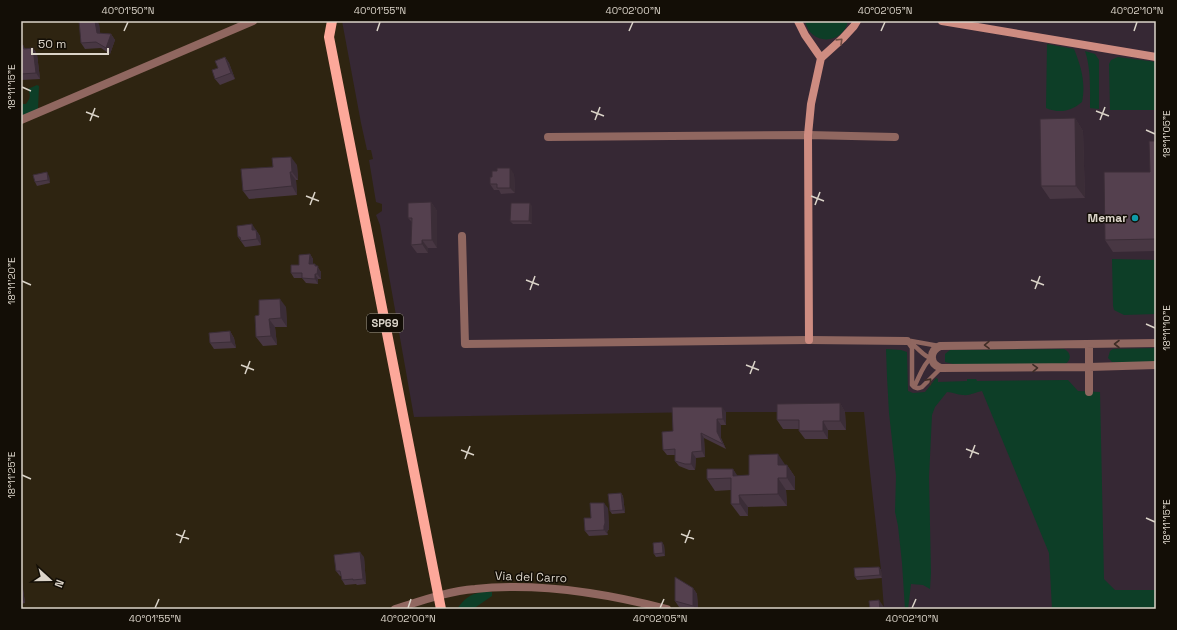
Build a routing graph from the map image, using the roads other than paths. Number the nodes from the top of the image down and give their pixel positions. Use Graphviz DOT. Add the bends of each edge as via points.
graph roads {
  1 [pos="252,21"];
  2 [pos="326,21"];
  3 [pos="332,21"];
  4 [pos="798,21"];
  5 [pos="857,21"];
  6 [pos="942,21"];
  7 [pos="329,37"];
  8 [pos="1156,57"];
  9 [pos="821,58"];
  10 [pos="21,120"];
  11 [pos="808,135"];
  12 [pos="548,137"];
  13 [pos="896,137"];
  14 [pos="462,236"];
  15 [pos="809,340"];
  16 [pos="907,341"];
  17 [pos="1156,343"];
  18 [pos="1089,344"];
  19 [pos="940,346"];
  20 [pos="931,358"];
  21 [pos="1156,366"];
  22 [pos="1089,367"];
  23 [pos="941,368"];
  24 [pos="914,388"];
  25 [pos="1089,392"];
  26 [pos="438,596"];
  27 [pos="395,609"];
  28 [pos="441,609"];
  29 [pos="667,609"];
  1 -- 10 [label="street"];
  2 -- 7 [label="street, SP69"];
  3 -- 7 [label="main road"];
  4 -- 9 [label="street"];
  9 -- 5 [label="street, one-way"];
  6 -- 8 [label="street"];
  7 -- 26 [label="main road, SP69"];
  9 -- 11 [label="street" via="811,104"];
  11 -- 12 [label="street"];
  11 -- 13 [label="street"];
  11 -- 15 [label="street"];
  14 -- 15 [label="street" via="465,344"];
  15 -- 16 [label="street"];
  16 -- 19 [label="lane"];
  16 -- 20 [label="lane"];
  16 -- 24 [label="lane" via="912,348"];
  17 -- 18 [label="street, one-way"];
  18 -- 19 [label="street, one-way"];
  18 -- 22 [label="street"];
  19 -- 20 [label="street" via="933,351"];
  20 -- 23 [label="street" via="933,364"];
  20 -- 24 [label="lane" via="925,364"];
  21 -- 22 [label="street"];
  23 -- 22 [label="street, one-way"];
  22 -- 25 [label="street"];
  24 -- 23 [label="lane, one-way" via="922,388"];
  26 -- 27 [label="street, Via del Carro"];
  26 -- 28 [label="main road, SP69"];
  26 -- 29 [label="street, Via del Carro" via="474,589 544,588 604,595"];
}
